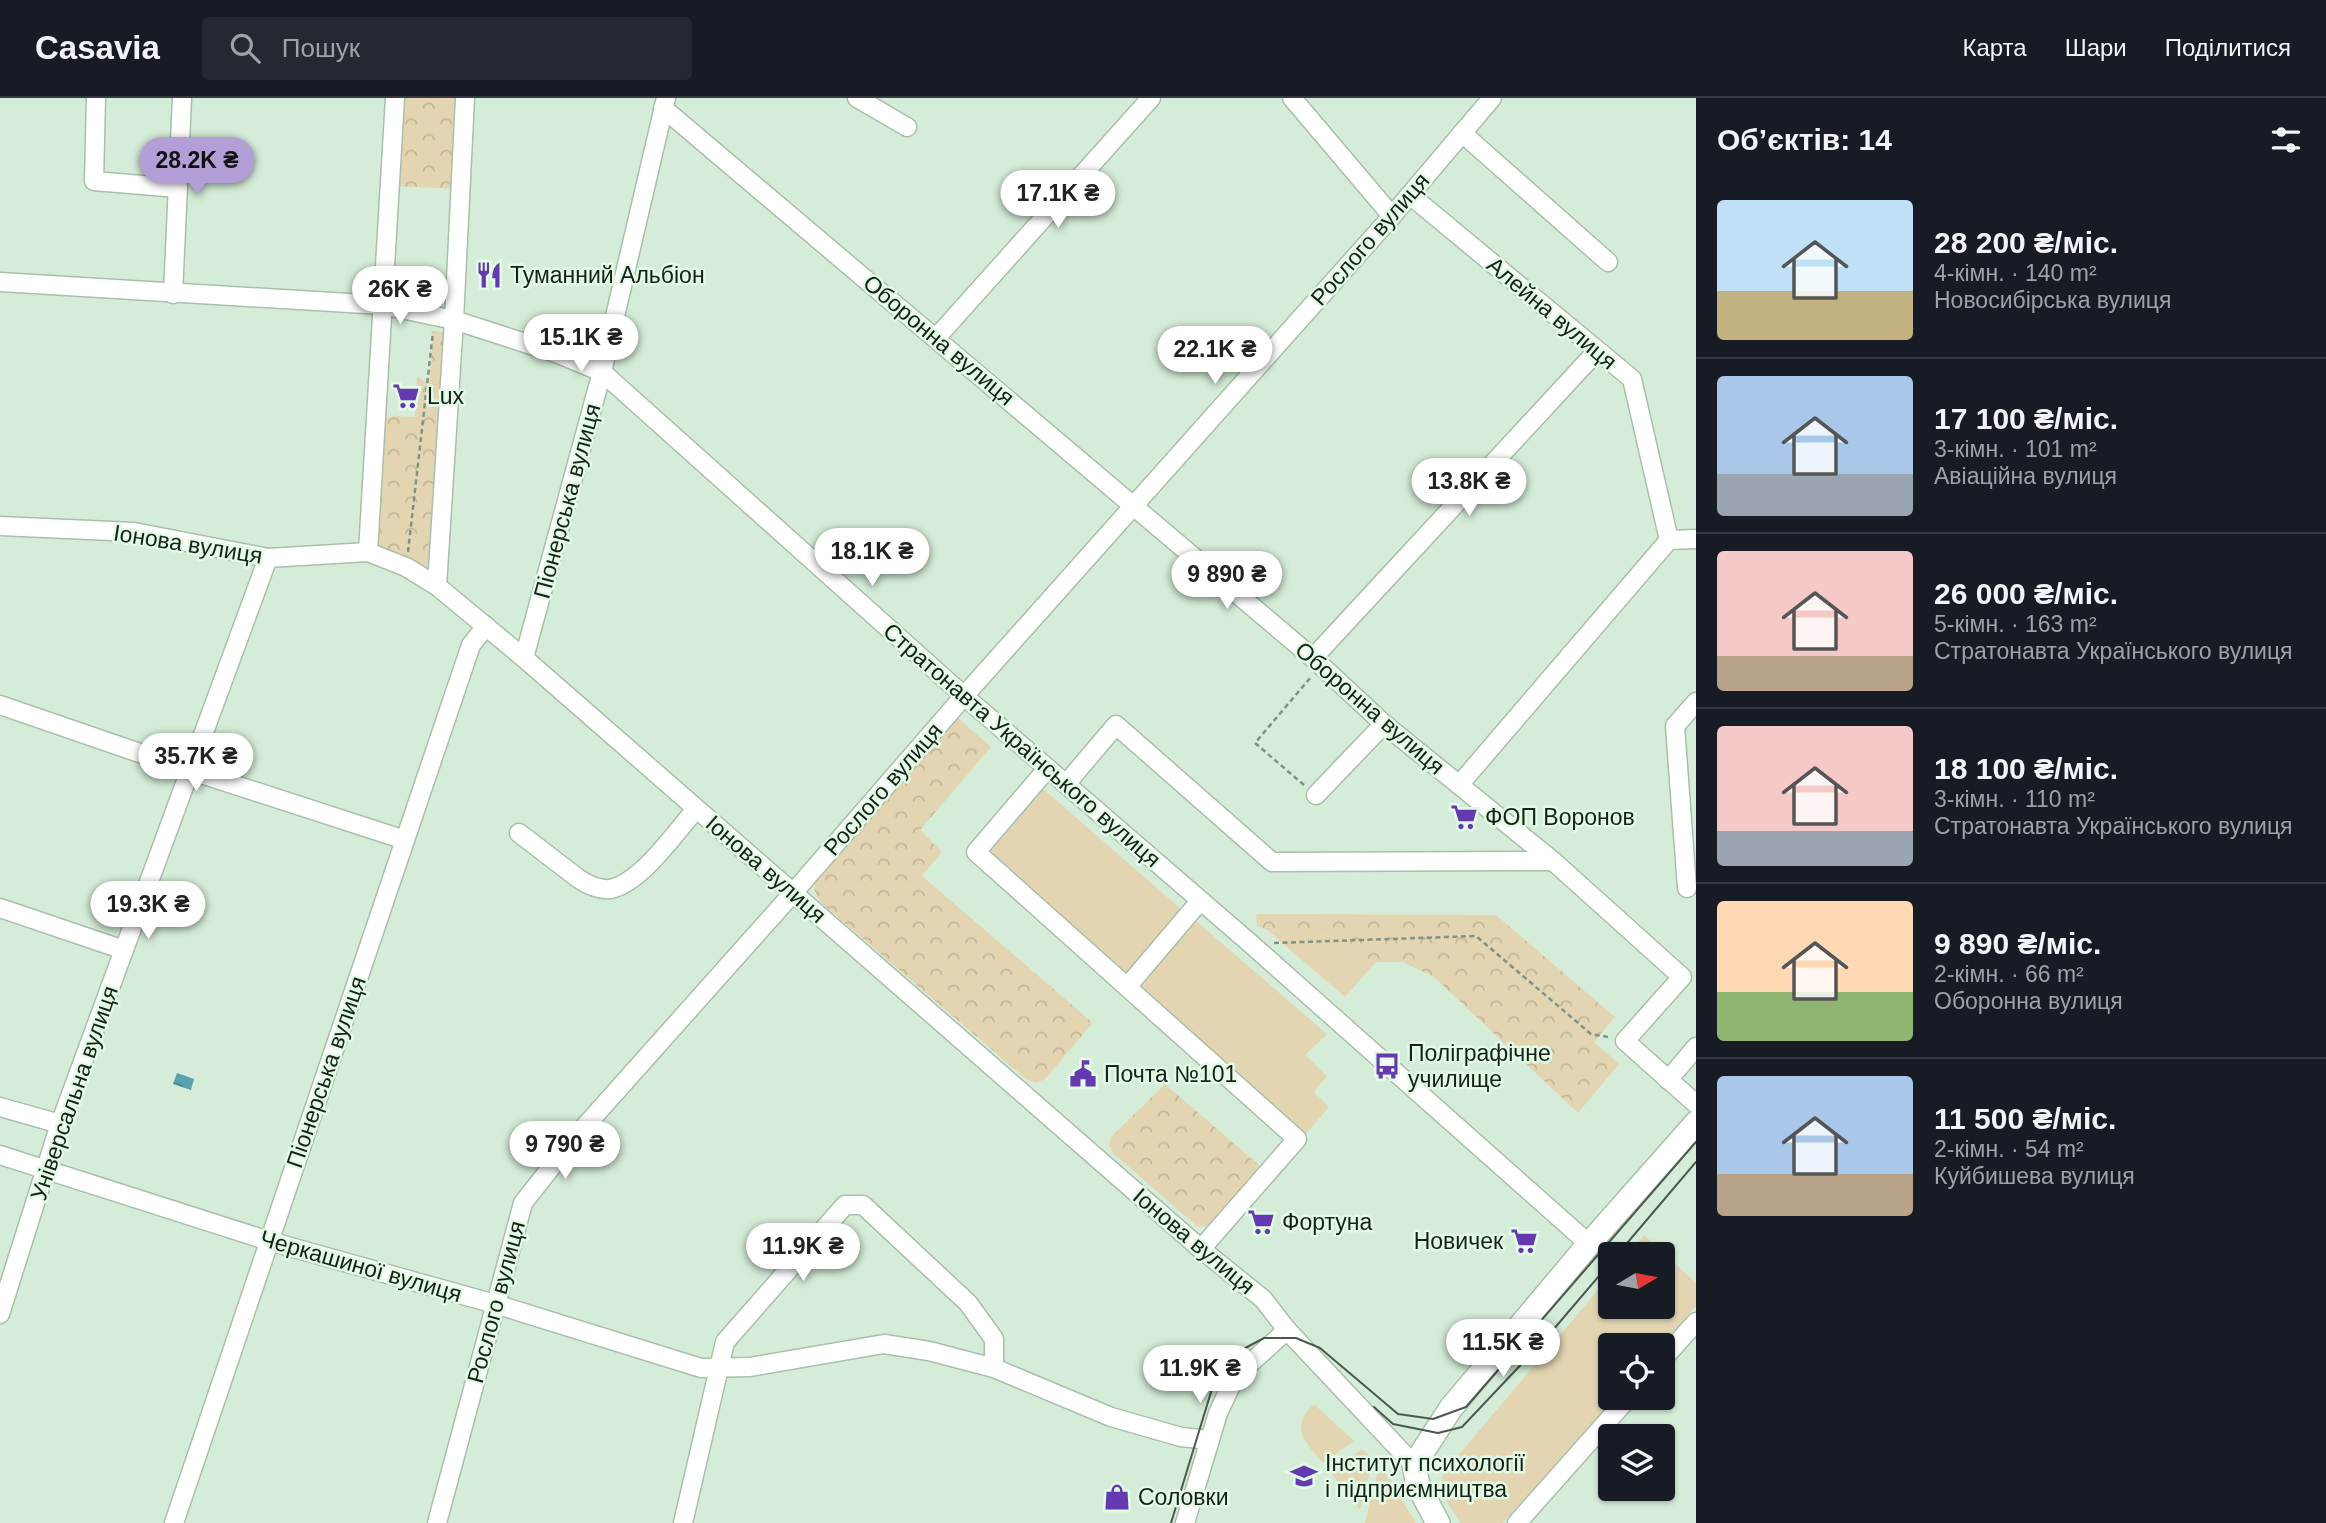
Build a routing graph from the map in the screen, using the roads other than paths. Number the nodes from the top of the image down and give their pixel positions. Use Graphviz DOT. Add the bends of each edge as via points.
graph roads {
  1 [pos="96,98"];
  2 [pos="182,98"];
  3 [pos="396,98"];
  4 [pos="465,98"];
  5 [pos="858,98"];
  6 [pos="1150,98"];
  7 [pos="1292,98"];
  8 [pos="1492,98"];
  9 [pos="665,103"];
  10 [pos="907,127"];
  11 [pos="1462,133"];
  12 [pos="178,188"];
  13 [pos="1410,195"];
  14 [pos="1392,216"];
  15 [pos="1608,262"];
  16 [pos="0,282"];
  17 [pos="173,294"];
  18 [pos="382,306"];
  19 [pos="454,320"];
  20 [pos="937,337"];
  21 [pos="1597,351"];
  22 [pos="602,372"];
  23 [pos="1135,506"];
  24 [pos="0,526"];
  25 [pos="1696,539"];
  26 [pos="1669,540"];
  27 [pos="368,552"];
  28 [pos="268,558"];
  29 [pos="437,586"];
  30 [pos="486,626"];
  31 [pos="524,658"];
  32 [pos="1317,662"];
  33 [pos="964,696"];
  34 [pos="1696,702"];
  35 [pos="0,705"];
  36 [pos="1384,724"];
  37 [pos="1047,769"];
  38 [pos="189,770"];
  39 [pos="1066,784"];
  40 [pos="1459,785"];
  41 [pos="1316,795"];
  42 [pos="696,809"];
  43 [pos="519,833"];
  44 [pos="405,840"];
  45 [pos="1553,861"];
  46 [pos="1687,888"];
  47 [pos="793,893"];
  48 [pos="1200,901"];
  49 [pos="0,908"];
  50 [pos="124,950"];
  51 [pos="1127,987"];
  52 [pos="1696,1047"];
  53 [pos="1668,1080"];
  54 [pos="1696,1104"];
  55 [pos="0,1107"];
  56 [pos="1696,1123"];
  57 [pos="60,1124"];
  58 [pos="0,1156"];
  59 [pos="46,1170"];
  60 [pos="269,1241"];
  61 [pos="1589,1244"];
  62 [pos="1201,1249"];
  63 [pos="495,1304"];
  64 [pos="0,1314"];
  65 [pos="1696,1322"];
  66 [pos="1287,1330"];
  67 [pos="1675,1345"];
  68 [pos="719,1368"];
  69 [pos="994,1368"];
  70 [pos="1617,1410"];
  71 [pos="1210,1440"];
  72 [pos="1414,1465"];
  73 [pos="174,1523"];
  74 [pos="437,1523"];
  75 [pos="683,1523"];
  76 [pos="1185,1523"];
  77 [pos="1438,1523"];
  78 [pos="1517,1523"];
  1 -- 12 [label="street" via="94,181"];
  2 -- 12 [label="street"];
  3 -- 18 [label="street"];
  4 -- 19 [label="street"];
  5 -- 10 [label="street"];
  6 -- 20 [label="street"];
  7 -- 14 [label="street"];
  8 -- 11 [label="street, Рослого вулиця"];
  9 -- 20 [label="street, Оборонна вулиця"];
  9 -- 22 [label="street, Піонерська вулиця"];
  11 -- 13 [label="street, Рослого вулиця"];
  11 -- 15 [label="street"];
  12 -- 17 [label="street"];
  13 -- 14 [label="street, Рослого вулиця"];
  13 -- 21 [label="street, Алейна вулиця"];
  14 -- 23 [label="street, Рослого вулиця"];
  16 -- 17 [label="street, Стратонавта Українського вулиця"];
  17 -- 18 [label="street, Стратонавта Українського вулиця"];
  18 -- 19 [label="street, Стратонавта Українського вулиця"];
  18 -- 27 [label="street"];
  19 -- 22 [label="street, Стратонавта Українського вулиця"];
  19 -- 29 [label="street"];
  20 -- 23 [label="street, Оборонна вулиця"];
  21 -- 26 [label="street, Алейна вулиця" via="1632,379"];
  21 -- 32 [label="street"];
  22 -- 31 [label="street, Піонерська вулиця"];
  22 -- 33 [label="street, Стратонавта Українського вулиця"];
  23 -- 32 [label="street, Оборонна вулиця"];
  23 -- 33 [label="street, Рослого вулиця"];
  24 -- 28 [label="street, Іонова вулиця" via="134,531"];
  25 -- 26 [label="street"];
  26 -- 40 [label="street"];
  27 -- 28 [label="street, Іонова вулиця"];
  27 -- 29 [label="street, Іонова вулиця" via="406,566"];
  28 -- 38 [label="street, Універсальна вулиця"];
  29 -- 30 [label="street, Іонова вулиця"];
  30 -- 31 [label="street, Іонова вулиця"];
  30 -- 44 [label="street, Піонерська вулиця" via="471,645"];
  31 -- 42 [label="street, Іонова вулиця"];
  32 -- 36 [label="street, Оборонна вулиця"];
  33 -- 37 [label="street, Стратонавта Українського вулиця"];
  33 -- 47 [label="street, Рослого вулиця"];
  34 -- 46 [label="street" via="1675,726"];
  35 -- 38 [label="street"];
  36 -- 40 [label="street, Оборонна вулиця"];
  36 -- 41 [label="street"];
  37 -- 39 [label="street, Стратонавта Українського вулиця"];
  37 -- 51 [label="street" via="976,852"];
  38 -- 44 [label="street"];
  38 -- 50 [label="street, Універсальна вулиця"];
  39 -- 45 [label="street" via="1116,725 1272,862"];
  39 -- 48 [label="street, Стратонавта Українського вулиця"];
  40 -- 45 [label="street, Оборонна вулиця"];
  42 -- 43 [label="street" via="639,873 623,885 607,889 589,886"];
  42 -- 47 [label="street, Іонова вулиця"];
  44 -- 60 [label="street, Піонерська вулиця"];
  45 -- 53 [label="street, Оборонна вулиця" via="1682,977 1625,1041"];
  47 -- 62 [label="street, Іонова вулиця"];
  47 -- 63 [label="street, Рослого вулиця" via="571,1142 523,1203"];
  48 -- 51 [label="street"];
  48 -- 61 [label="street, Стратонавта Українського вулиця"];
  49 -- 50 [label="street"];
  50 -- 57 [label="street, Універсальна вулиця"];
  51 -- 62 [label="street" via="1297,1139"];
  52 -- 53 [label="street"];
  53 -- 54 [label="street"];
  55 -- 57 [label="street"];
  56 -- 61 [label="main road"];
  57 -- 59 [label="street, Універсальна вулиця"];
  58 -- 59 [label="street, Черкашиної вулиця"];
  59 -- 60 [label="street, Черкашиної вулиця"];
  59 -- 64 [label="street, Універсальна вулиця"];
  60 -- 63 [label="street, Черкашиної вулиця"];
  60 -- 73 [label="street, Піонерська вулиця"];
  61 -- 72 [label="main road" via="1451,1408"];
  62 -- 66 [label="street, Іонова вулиця" via="1263,1299"];
  63 -- 68 [label="street, Черкашиної вулиця" via="701,1368"];
  63 -- 74 [label="street, Рослого вулиця"];
  65 -- 67 [label="street"];
  66 -- 71 [label="street" via="1235,1377"];
  66 -- 72 [label="street, Іонова вулиця"];
  68 -- 69 [label="street, Черкашиної вулиця" via="764,1365 884,1344"];
  68 -- 69 [label="street" via="725,1342 845,1205 863,1205 968,1303 995,1339"];
  68 -- 75 [label="street"];
  69 -- 71 [label="street, Черкашиної вулиця" via="1111,1417 1181,1437"];
  70 -- 78 [label="street"];
  71 -- 76 [label="street"];
  72 -- 77 [label="main road" via="1418,1486"];
}
